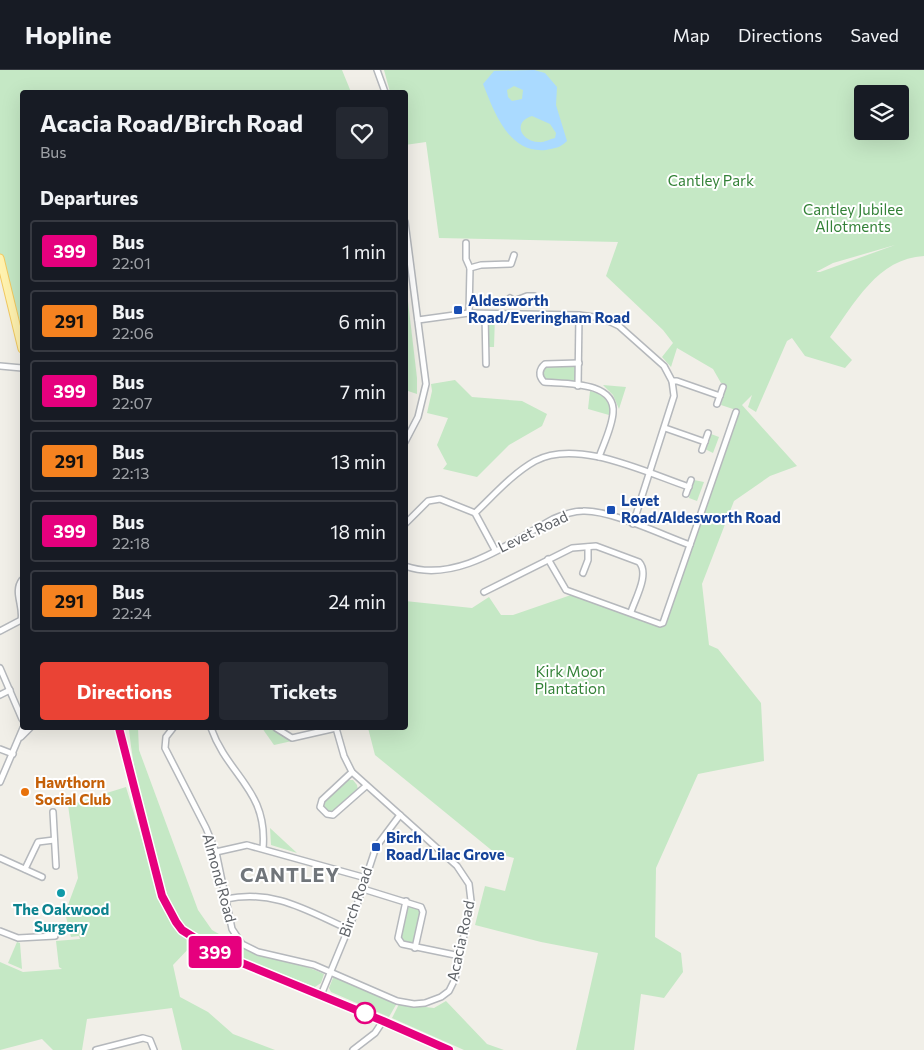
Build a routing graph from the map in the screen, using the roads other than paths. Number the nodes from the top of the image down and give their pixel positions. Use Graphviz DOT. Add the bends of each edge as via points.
graph roads {
  1 [pos="377,70"];
  2 [pos="384,90"];
  3 [pos="466,243"];
  4 [pos="408,245"];
  5 [pos="514,255"];
  6 [pos="0,258"];
  7 [pos="470,268"];
  8 [pos="534,296"];
  9 [pos="469,313"];
  10 [pos="485,314"];
  11 [pos="514,314"];
  12 [pos="580,315"];
  13 [pos="418,320"];
  14 [pos="20,341"];
  15 [pos="579,363"];
  16 [pos="486,364"];
  17 [pos="0,366"];
  18 [pos="20,368"];
  19 [pos="672,381"];
  20 [pos="578,386"];
  21 [pos="723,387"];
  22 [pos="720,396"];
  23 [pos="717,404"];
  24 [pos="736,412"];
  25 [pos="665,428"];
  26 [pos="708,434"];
  27 [pos="408,436"];
  28 [pos="705,442"];
  29 [pos="702,450"];
  30 [pos="599,457"];
  31 [pos="650,474"];
  32 [pos="691,480"];
  33 [pos="689,487"];
  34 [pos="686,494"];
  35 [pos="475,513"];
  36 [pos="408,521"];
  37 [pos="632,524"];
  38 [pos="690,545"];
  39 [pos="588,546"];
  40 [pos="495,550"];
  41 [pos="548,559"];
  42 [pos="408,567"];
  43 [pos="584,573"];
  44 [pos="20,585"];
  45 [pos="484,592"];
  46 [pos="20,602"];
  47 [pos="631,612"];
  48 [pos="20,621"];
  49 [pos="0,631"];
  50 [pos="0,668"];
  51 [pos="10,690"];
  52 [pos="0,694"];
  53 [pos="16,702"];
  54 [pos="20,707"];
  55 [pos="20,713"];
  56 [pos="22,730"];
  57 [pos="28,730"];
  58 [pos="120,730"];
  59 [pos="172,730"];
  60 [pos="212,730"];
  61 [pos="279,730"];
  62 [pos="327,730"];
  63 [pos="337,730"];
  64 [pos="19,739"];
  65 [pos="0,749"];
  66 [pos="13,754"];
  67 [pos="352,772"];
  68 [pos="0,782"];
  69 [pos="366,786"];
  70 [pos="53,812"];
  71 [pos="400,815"];
  72 [pos="54,840"];
  73 [pos="263,848"];
  74 [pos="216,852"];
  75 [pos="0,858"];
  76 [pos="56,866"];
  77 [pos="25,869"];
  78 [pos="42,877"];
  79 [pos="366,878"];
  80 [pos="363,889"];
  81 [pos="226,900"];
  82 [pos="406,901"];
  83 [pos="348,929"];
  84 [pos="0,931"];
  85 [pos="55,936"];
  86 [pos="415,948"];
  87 [pos="460,956"];
  88 [pos="330,972"];
  89 [pos="321,995"];
  90 [pos="383,1021"];
  91 [pos="96,1050"];
  92 [pos="154,1050"];
  93 [pos="353,1050"];
  94 [pos="449,1050"];
  1 -- 2 [label="street"];
  3 -- 7 [label="street" via="466,259"];
  4 -- 13 [label="street"];
  5 -- 7 [label="street" via="511,264"];
  6 -- 14 [label="main road"];
  7 -- 9 [label="street"];
  8 -- 11 [label="street" via="512,300"];
  9 -- 10 [label="street"];
  9 -- 13 [label="street"];
  10 -- 11 [label="street"];
  10 -- 16 [label="street"];
  11 -- 12 [label="street"];
  12 -- 15 [label="street"];
  12 -- 19 [label="street" via="602,318 619,326 658,359"];
  13 -- 27 [label="street" via="426,384 418,417"];
  15 -- 20 [label="street"];
  15 -- 20 [label="street" via="545,364 540,371 544,382"];
  17 -- 18 [label="street"];
  19 -- 22 [label="street"];
  19 -- 25 [label="street" via="674,396"];
  20 -- 30 [label="street" via="604,391 613,408 614,414"];
  21 -- 22 [label="street"];
  22 -- 23 [label="street"];
  24 -- 38 [label="street"];
  25 -- 28 [label="street"];
  25 -- 31 [label="street"];
  26 -- 28 [label="street"];
  28 -- 29 [label="street"];
  30 -- 31 [label="street"];
  30 -- 35 [label="street" via="564,453 538,460 514,476"];
  31 -- 33 [label="street"];
  31 -- 37 [label="street"];
  32 -- 33 [label="street"];
  33 -- 34 [label="street"];
  35 -- 36 [label="street" via="432,499"];
  35 -- 40 [label="street"];
  37 -- 38 [label="street, Levet Road"];
  37 -- 40 [label="street, Levet Road" via="596,512 574,512 553,519"];
  38 -- 47 [label="street" via="663,623"];
  39 -- 41 [label="street" via="568,549"];
  39 -- 43 [label="street"];
  39 -- 47 [label="street" via="596,546 642,565 643,575"];
  40 -- 42 [label="street, Levet Road" via="451,570 423,571"];
  41 -- 45 [label="street"];
  41 -- 47 [label="street" via="563,587"];
  44 -- 46 [label="street"];
  48 -- 49 [label="street"];
  50 -- 51 [label="street"];
  51 -- 52 [label="street"];
  51 -- 53 [label="street"];
  53 -- 54 [label="street"];
  53 -- 55 [label="street"];
  56 -- 64 [label="street"];
  57 -- 64 [label="street"];
  58 -- 89 [label="main road" via="162,896 176,922 191,938 220,954"];
  59 -- 74 [label="street, Almond Road" via="166,738 166,748"];
  60 -- 73 [label="street" via="258,804 265,828"];
  61 -- 62 [label="street" via="292,738"];
  63 -- 67 [label="street, Acacia Road"];
  64 -- 66 [label="street"];
  65 -- 66 [label="street"];
  66 -- 68 [label="street"];
  67 -- 69 [label="street, Acacia Road"];
  67 -- 69 [label="street" via="322,800 320,807 327,814 334,815"];
  69 -- 71 [label="street, Acacia Road"];
  70 -- 72 [label="street"];
  71 -- 79 [label="street, Birch Road" via="376,847"];
  71 -- 87 [label="street, Acacia Road" via="457,866 469,884 471,901"];
  72 -- 76 [label="street"];
  72 -- 77 [label="street" via="38,842"];
  73 -- 74 [label="street" via="242,845"];
  73 -- 79 [label="street"];
  74 -- 81 [label="street, Almond Road"];
  75 -- 77 [label="street"];
  77 -- 78 [label="street"];
  79 -- 80 [label="street, Birch Road"];
  80 -- 82 [label="street"];
  80 -- 83 [label="street, Birch Road"];
  81 -- 83 [label="street" via="251,895 269,897"];
  81 -- 88 [label="street, Almond Road" via="232,929 242,944 258,952"];
  82 -- 86 [label="street" via="398,938 402,944"];
  82 -- 86 [label="street" via="423,909"];
  83 -- 88 [label="street, Birch Road"];
  84 -- 85 [label="street" via="18,938"];
  86 -- 87 [label="street"];
  87 -- 88 [label="street, Acacia Road" via="449,991 425,1003 397,1001"];
  88 -- 89 [label="street, Birch Road"];
  89 -- 90 [label="main road"];
  90 -- 93 [label="street" via="375,1033"];
  90 -- 94 [label="main road"];
  91 -- 92 [label="street" via="143,1038 150,1040"];
}
